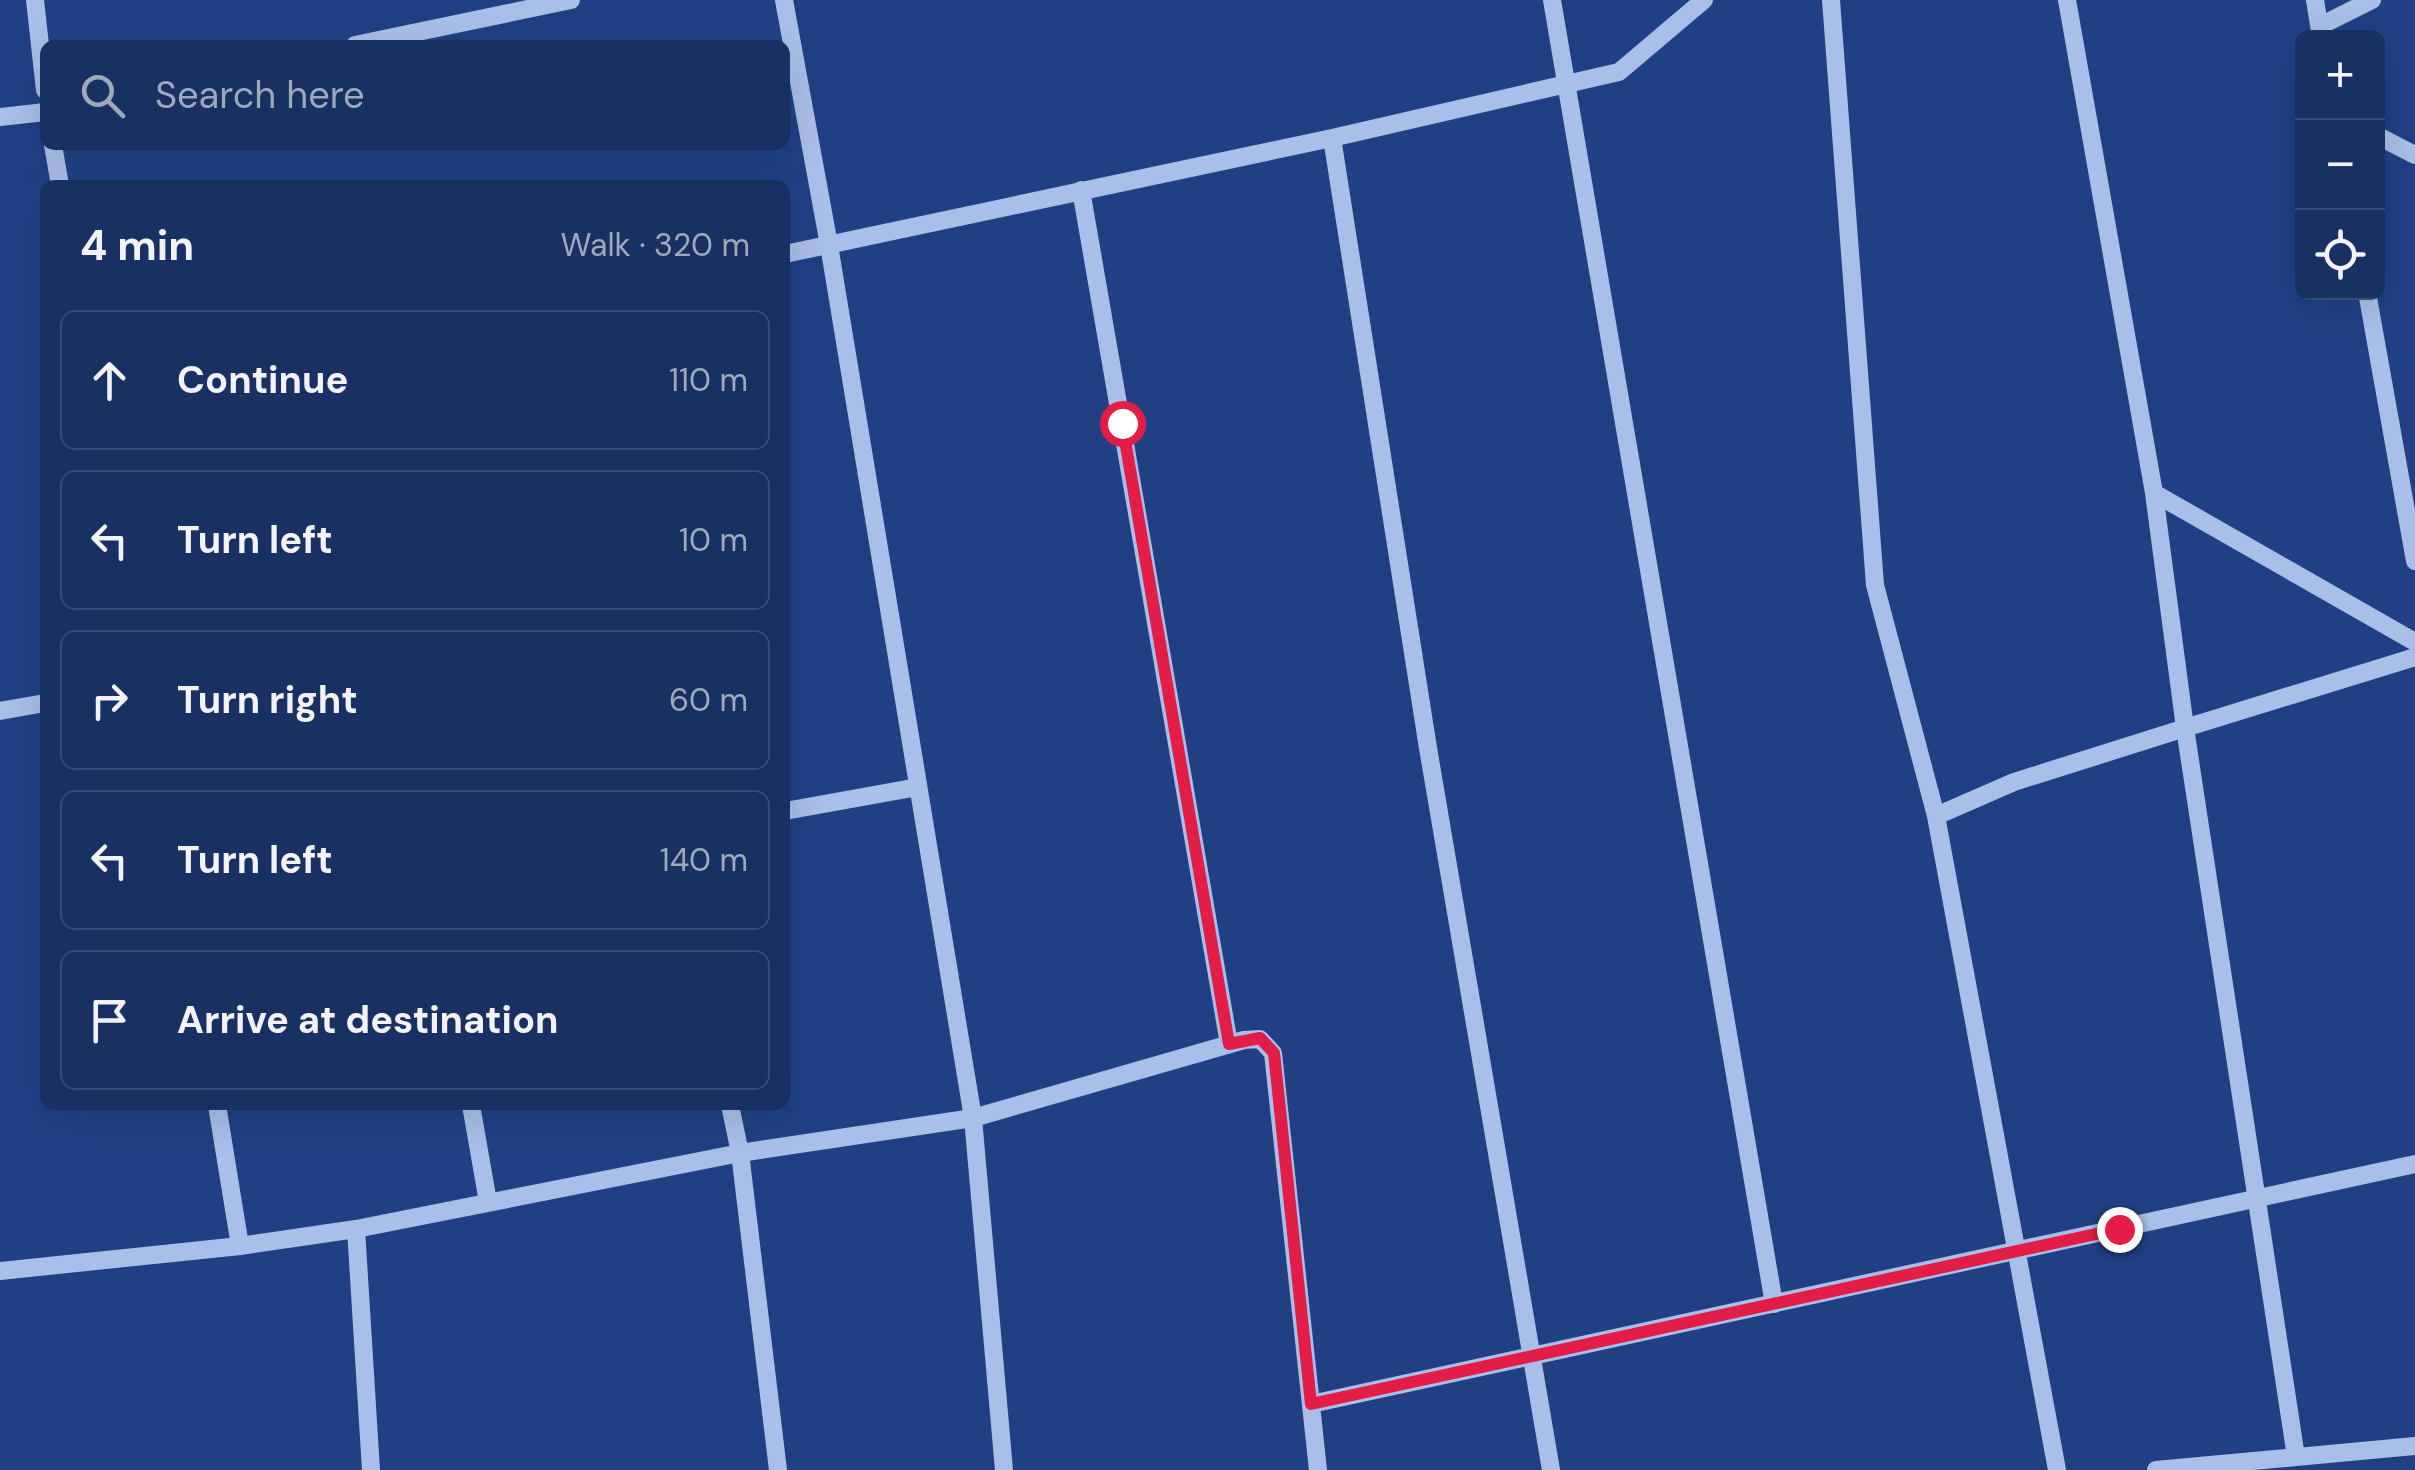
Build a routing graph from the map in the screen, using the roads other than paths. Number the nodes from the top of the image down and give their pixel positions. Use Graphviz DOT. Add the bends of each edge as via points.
graph roads {
  1 [pos="34,0"];
  2 [pos="571,0"];
  3 [pos="784,0"];
  4 [pos="1552,0"];
  5 [pos="1704,0"];
  6 [pos="1831,0"];
  7 [pos="2067,0"];
  8 [pos="2315,0"];
  9 [pos="2372,0"];
  10 [pos="2320,30"];
  11 [pos="2323,30"];
  12 [pos="379,40"];
  13 [pos="40,49"];
  14 [pos="1565,85"];
  15 [pos="40,113"];
  16 [pos="0,117"];
  17 [pos="1332,138"];
  18 [pos="2385,140"];
  19 [pos="54,150"];
  20 [pos="2415,155"];
  21 [pos="59,180"];
  22 [pos="1081,190"];
  23 [pos="829,245"];
  24 [pos="790,253"];
  25 [pos="2368,300"];
  26 [pos="2154,493"];
  27 [pos="2415,560"];
  28 [pos="2415,642"];
  29 [pos="2415,657"];
  30 [pos="40,704"];
  31 [pos="0,711"];
  32 [pos="2185,728"];
  33 [pos="918,786"];
  34 [pos="790,810"];
  35 [pos="1936,816"];
  36 [pos="1229,1044"];
  37 [pos="219,1110"];
  38 [pos="473,1110"];
  39 [pos="731,1110"];
  40 [pos="973,1118"];
  41 [pos="740,1152"];
  42 [pos="2415,1164"];
  43 [pos="2256,1199"];
  44 [pos="488,1202"];
  45 [pos="356,1229"];
  46 [pos="240,1246"];
  47 [pos="2016,1251"];
  48 [pos="0,1271"];
  49 [pos="1774,1304"];
  50 [pos="1532,1356"];
  51 [pos="1311,1404"];
  52 [pos="2415,1446"];
  53 [pos="2296,1457"];
  54 [pos="371,1470"];
  55 [pos="778,1470"];
  56 [pos="1004,1470"];
  57 [pos="1318,1470"];
  58 [pos="1551,1470"];
  59 [pos="2057,1470"];
  60 [pos="2156,1470"];
  1 -- 13 [label="street"];
  2 -- 12 [label="street"];
  3 -- 23 [label="street"];
  4 -- 14 [label="street"];
  5 -- 14 [label="street" via="1619,72"];
  6 -- 35 [label="street" via="1875,584"];
  7 -- 26 [label="street"];
  8 -- 10 [label="street"];
  9 -- 11 [label="street"];
  14 -- 17 [label="street"];
  14 -- 49 [label="street"];
  15 -- 16 [label="street"];
  17 -- 22 [label="street"];
  17 -- 50 [label="street"];
  18 -- 20 [label="street"];
  19 -- 21 [label="street"];
  22 -- 23 [label="street"];
  22 -- 36 [label="street"];
  23 -- 24 [label="street"];
  23 -- 33 [label="street"];
  25 -- 27 [label="street"];
  26 -- 28 [label="street"];
  26 -- 32 [label="street"];
  29 -- 32 [label="street"];
  30 -- 31 [label="street"];
  32 -- 35 [label="street" via="2014,782"];
  32 -- 43 [label="street"];
  33 -- 34 [label="street"];
  33 -- 40 [label="street"];
  35 -- 47 [label="street"];
  36 -- 40 [label="street"];
  36 -- 51 [label="street" via="1260,1038 1274,1053"];
  37 -- 46 [label="street"];
  38 -- 44 [label="street"];
  39 -- 41 [label="street"];
  40 -- 41 [label="street"];
  40 -- 56 [label="street"];
  41 -- 44 [label="street"];
  41 -- 55 [label="street"];
  42 -- 43 [label="street"];
  43 -- 47 [label="street"];
  43 -- 53 [label="street"];
  44 -- 45 [label="street"];
  45 -- 46 [label="street"];
  45 -- 54 [label="street"];
  46 -- 48 [label="street"];
  47 -- 49 [label="street"];
  47 -- 59 [label="street"];
  49 -- 50 [label="street"];
  50 -- 51 [label="street"];
  50 -- 58 [label="street"];
  51 -- 57 [label="street"];
  52 -- 53 [label="street"];
  53 -- 60 [label="street"];
}
